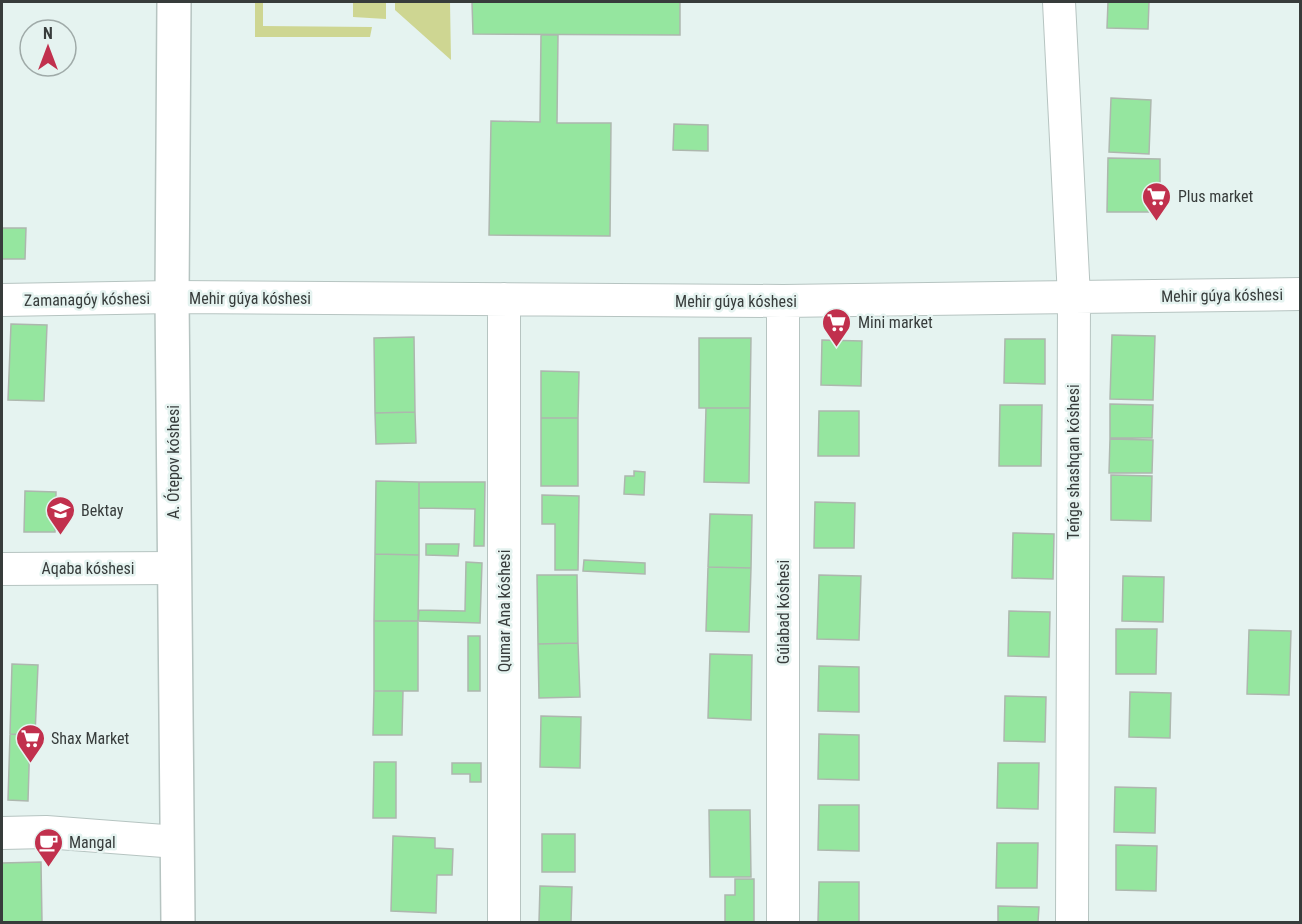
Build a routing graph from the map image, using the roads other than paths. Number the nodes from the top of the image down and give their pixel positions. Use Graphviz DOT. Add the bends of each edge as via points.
graph roads {
  1 [pos="174,2"];
  2 [pos="1059,2"];
  3 [pos="1300,294"];
  4 [pos="172,297"];
  5 [pos="1074,297"];
  6 [pos="504,299"];
  7 [pos="2,300"];
  8 [pos="783,301"];
  9 [pos="174,568"];
  10 [pos="2,569"];
  11 [pos="2,833"];
  12 [pos="177,842"];
  13 [pos="178,922"];
  14 [pos="504,922"];
  15 [pos="783,922"];
  16 [pos="1072,922"];
  1 -- 4 [label="main road, A. Ótepov kóshesi"];
  2 -- 5 [label="street, Teńge shashqan kóshesi"];
  3 -- 5 [label="street, Mehir gúyа kóshesi"];
  4 -- 6 [label="street, Mehir gúyа kóshesi"];
  4 -- 7 [label="street, Zamanagóy kóshesi"];
  4 -- 9 [label="main road, A. Ótepov kóshesi"];
  5 -- 8 [label="street, Mehir gúyа kóshesi"];
  5 -- 16 [label="street, Teńge shashqan kóshesi"];
  6 -- 8 [label="street, Mehir gúyа kóshesi"];
  6 -- 14 [label="street, Qumar Ana kóshesi"];
  8 -- 15 [label="street, Gúlabad kóshesi"];
  9 -- 10 [label="street, Aqaba kóshesi"];
  9 -- 12 [label="main road, A. Ótepov kóshesi"];
  11 -- 12 [label="street" via="46,832"];
  12 -- 13 [label="main road, A. Ótepov kóshesi"];
}
